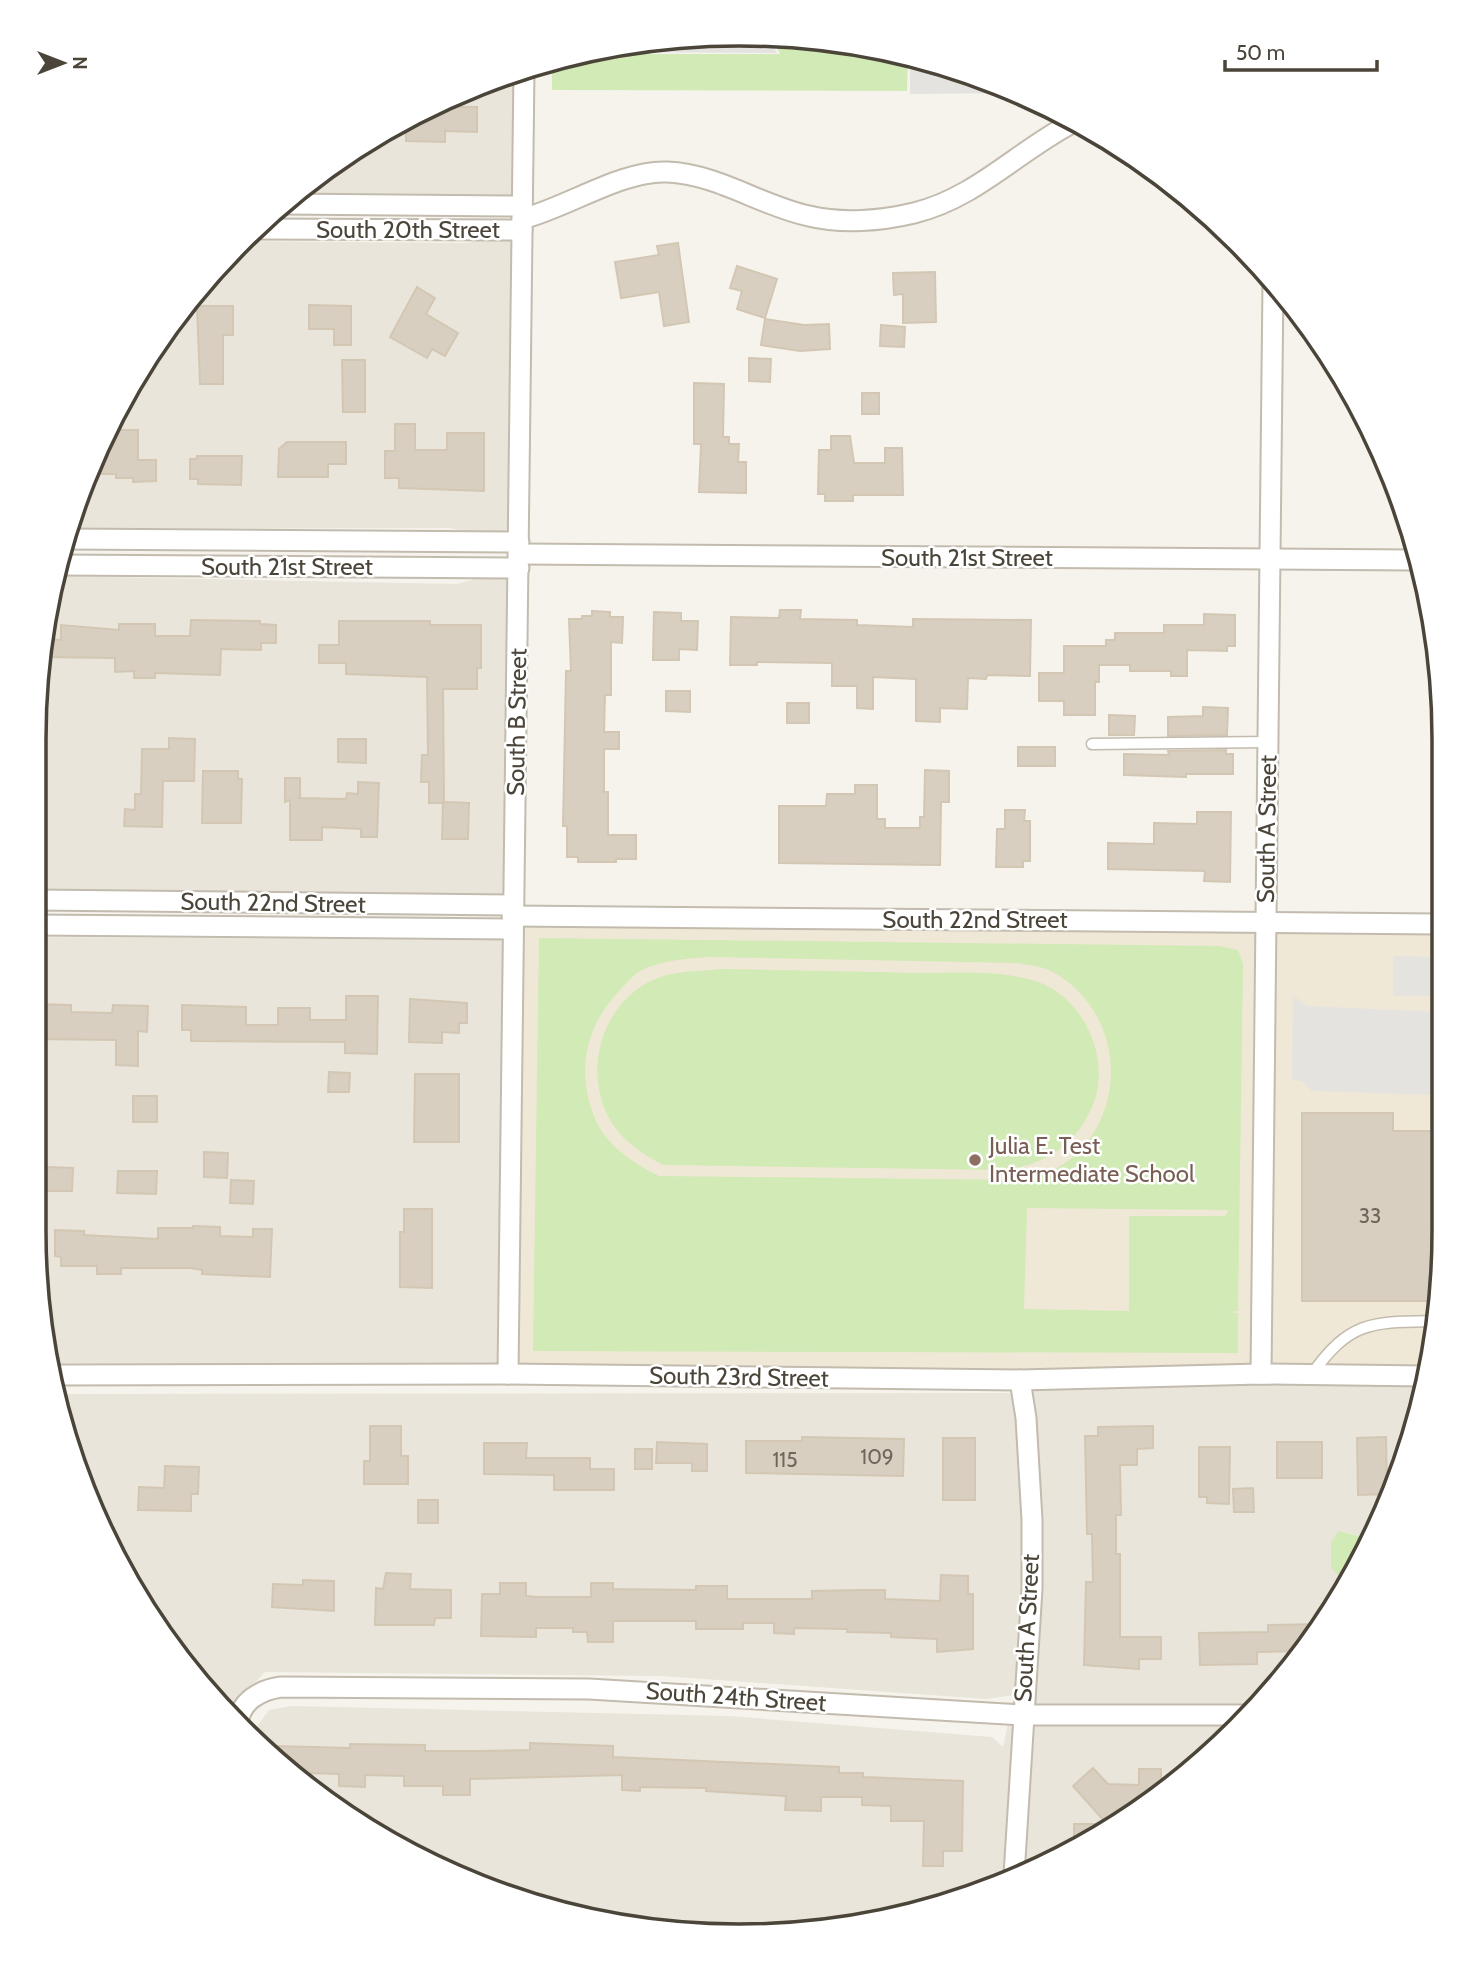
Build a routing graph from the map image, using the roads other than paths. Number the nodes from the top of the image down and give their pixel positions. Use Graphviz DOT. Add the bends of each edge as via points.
graph roads {
  1 [pos="524,80"];
  2 [pos="1064,127"];
  3 [pos="297,205"];
  4 [pos="522,218"];
  5 [pos="270,228"];
  6 [pos="1273,298"];
  7 [pos="75,539"];
  8 [pos="193,540"];
  9 [pos="519,554"];
  10 [pos="1269,559"];
  11 [pos="1408,560"];
  12 [pos="68,565"];
  13 [pos="193,566"];
  14 [pos="1268,742"];
  15 [pos="1092,744"];
  16 [pos="46,900"];
  17 [pos="193,902"];
  18 [pos="512,917"];
  19 [pos="1266,922"];
  20 [pos="1432,924"];
  21 [pos="46,925"];
  22 [pos="195,926"];
  23 [pos="1426,1321"];
  24 [pos="508,1374"];
  25 [pos="1261,1374"];
  26 [pos="61,1375"];
  27 [pos="1311,1375"];
  28 [pos="1416,1376"];
  29 [pos="1020,1380"];
  30 [pos="241,1715"];
  31 [pos="1022,1715"];
  32 [pos="1235,1715"];
  33 [pos="1014,1867"];
  1 -- 4 [label="street, South B Street"];
  2 -- 4 [label="street, South 20th Street" via="981,184 951,200 903,215 856,220 807,216 706,179 659,172 619,181 552,211"];
  3 -- 4 [label="street, South 20th Street"];
  4 -- 5 [label="street, South 20th Street"];
  4 -- 9 [label="street, South B Street"];
  6 -- 10 [label="street, South A Street"];
  7 -- 8 [label="street, South 21st Street"];
  8 -- 9 [label="street, South 21st Street"];
  8 -- 13 [label="lane"];
  9 -- 10 [label="street, South 21st Street"];
  9 -- 13 [label="street, South 21st Street"];
  9 -- 18 [label="street, South B Street"];
  10 -- 11 [label="street, South 21st Street"];
  10 -- 14 [label="street, South A Street"];
  12 -- 13 [label="street, South 21st Street"];
  14 -- 15 [label="lane"];
  14 -- 19 [label="street, South A Street"];
  16 -- 17 [label="street, South 22nd Street"];
  17 -- 18 [label="street, South 22nd Street"];
  17 -- 22 [label="lane"];
  18 -- 19 [label="street, South 22nd Street"];
  18 -- 22 [label="street, South 22nd Street"];
  18 -- 24 [label="street, South B Street"];
  19 -- 20 [label="street, South 22nd Street"];
  19 -- 25 [label="street, South A Street"];
  21 -- 22 [label="street, South 22nd Street"];
  23 -- 27 [label="lane" via="1385,1322 1353,1330 1329,1350"];
  24 -- 26 [label="street, South 23rd Street"];
  24 -- 29 [label="street, South 23rd Street"];
  25 -- 27 [label="street, South 23rd Street"];
  25 -- 29 [label="street, South 23rd Street"];
  27 -- 28 [label="street, South 23rd Street"];
  29 -- 31 [label="street, South A Street" via="1032,1520 1032,1589"];
  30 -- 31 [label="street, South 24th Street" via="248,1701 264,1689 281,1686 589,1689"];
  31 -- 32 [label="street, South 24th Street"];
  31 -- 33 [label="street, South A Street"];
}
